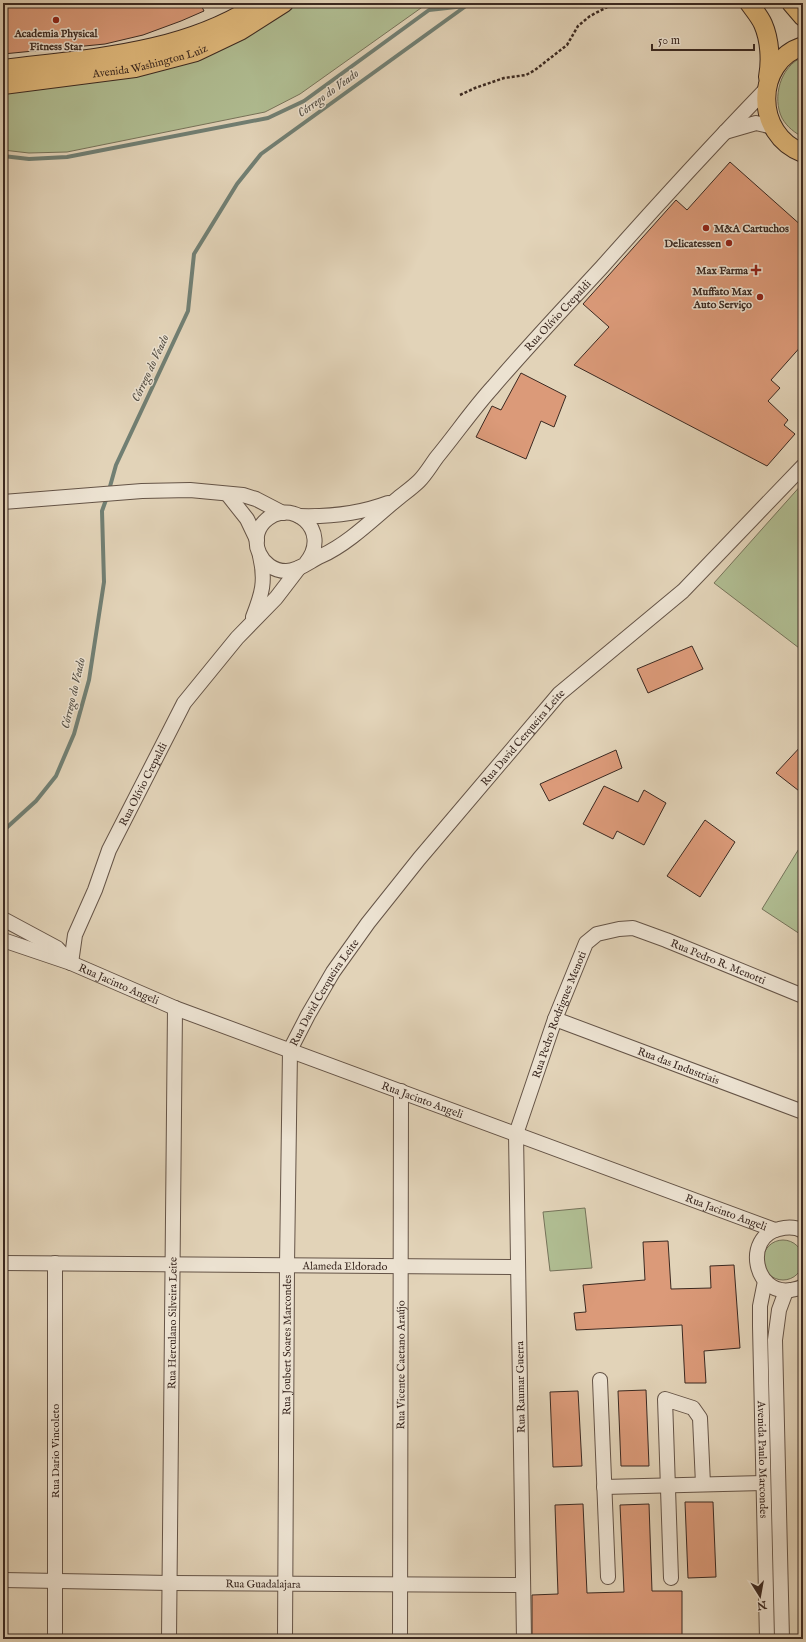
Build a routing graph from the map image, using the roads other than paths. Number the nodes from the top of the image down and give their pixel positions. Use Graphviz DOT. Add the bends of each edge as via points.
graph roads {
  1 [pos="260,3"];
  2 [pos="284,3"];
  3 [pos="749,3"];
  4 [pos="791,3"];
  5 [pos="803,17"];
  6 [pos="803,46"];
  7 [pos="113,63"];
  8 [pos="87,66"];
  9 [pos="3,69"];
  10 [pos="3,85"];
  11 [pos="768,85"];
  12 [pos="772,127"];
  13 [pos="723,133"];
  14 [pos="803,153"];
  15 [pos="803,466"];
  16 [pos="228,495"];
  17 [pos="396,500"];
  18 [pos="3,502"];
  19 [pos="283,513"];
  20 [pos="299,516"];
  21 [pos="257,540"];
  22 [pos="260,556"];
  23 [pos="303,566"];
  24 [pos="250,623"];
  25 [pos="3,919"];
  26 [pos="633,928"];
  27 [pos="3,940"];
  28 [pos="71,963"];
  29 [pos="803,996"];
  30 [pos="175,1008"];
  31 [pos="555,1019"];
  32 [pos="290,1050"];
  33 [pos="401,1091"];
  34 [pos="803,1112"];
  35 [pos="516,1134"];
  36 [pos="775,1230"];
  37 [pos="803,1231"];
  38 [pos="3,1263"];
  39 [pos="55,1263"];
  40 [pos="172,1264"];
  41 [pos="287,1265"];
  42 [pos="401,1266"];
  43 [pos="518,1267"];
  44 [pos="765,1281"];
  45 [pos="803,1286"];
  46 [pos="786,1291"];
  47 [pos="600,1380"];
  48 [pos="763,1483"];
  49 [pos="668,1484"];
  50 [pos="703,1484"];
  51 [pos="604,1487"];
  52 [pos="608,1577"];
  53 [pos="671,1578"];
  54 [pos="3,1580"];
  55 [pos="56,1581"];
  56 [pos="170,1583"];
  57 [pos="286,1583"];
  58 [pos="766,1584"];
  59 [pos="781,1584"];
  60 [pos="400,1585"];
  61 [pos="523,1586"];
  62 [pos="55,1639"];
  63 [pos="169,1639"];
  64 [pos="285,1639"];
  65 [pos="400,1639"];
  66 [pos="524,1639"];
  67 [pos="767,1639"];
  68 [pos="782,1639"];
  1 -- 7 [label="main road, Avenida Washington Luiz" via="241,16 196,35 133,52"];
  2 -- 7 [label="main road, Avenida Washington Luiz" via="240,31 196,52 135,68"];
  3 -- 11 [label="main road" via="763,24 768,44"];
  4 -- 5 [label="main road"];
  6 -- 11 [label="main road" via="795,48 778,62"];
  7 -- 8 [label="main road, Avenida Washington Luiz"];
  8 -- 9 [label="main road, Avenida Washington Luiz"];
  8 -- 10 [label="main road, Avenida Washington Luiz"];
  11 -- 12 [label="main road" via="767,113"];
  11 -- 13 [label="street, Rua Olívio Crepaldi"];
  12 -- 13 [label="street" via="756,123"];
  12 -- 14 [label="main road" via="785,142"];
  13 -- 17 [label="street, Rua Olívio Crepaldi" via="491,389 419,481"];
  15 -- 32 [label="street, Rua David Cerqueira Leite" via="683,591 559,694 418,859 368,923 333,972"];
  16 -- 18 [label="street" via="190,490 142,491"];
  16 -- 19 [label="street" via="256,498"];
  16 -- 21 [label="street" via="247,519"];
  17 -- 20 [label="street, Rua Olívio Crepaldi" via="353,513 318,517"];
  17 -- 23 [label="street, Rua Olívio Crepaldi" via="329,552"];
  19 -- 20 [label="street"];
  19 -- 21 [label="street" via="264,522"];
  20 -- 23 [label="street" via="310,524 315,540 313,553"];
  21 -- 22 [label="street"];
  22 -- 23 [label="street" via="268,566 276,569 292,571"];
  22 -- 24 [label="street, Rua Olívio Crepaldi" via="264,585"];
  23 -- 24 [label="street, Rua Olívio Crepaldi" via="276,598"];
  24 -- 28 [label="street, Rua Olívio Crepaldi" via="184,703 109,850 75,935"];
  25 -- 28 [label="street, Rua Jacinto Angeli" via="57,948"];
  26 -- 29 [label="street, Rua Pedro R. Menotti"];
  26 -- 31 [label="street, Rua Pedro Rodrigues Menoti" via="598,934 586,943"];
  27 -- 28 [label="street, Rua Jacinto Angeli"];
  28 -- 30 [label="street, Rua Jacinto Angeli"];
  30 -- 32 [label="street, Rua Jacinto Angeli"];
  30 -- 40 [label="street, Rua Herculano Silveira Leite"];
  31 -- 34 [label="street, Rua das Industriais"];
  31 -- 35 [label="street, Rua Pedro Rodrigues Menoti"];
  32 -- 33 [label="street, Rua Jacinto Angeli"];
  32 -- 41 [label="street, Rua Joubert Soares Marcondes"];
  33 -- 35 [label="street, Rua Jacinto Angeli"];
  33 -- 42 [label="street, Rua Vicente Caetano Araújo"];
  35 -- 36 [label="street, Rua Jacinto Angeli"];
  35 -- 43 [label="street, Rua Raumar Guerra"];
  36 -- 37 [label="street" via="787,1227"];
  36 -- 44 [label="street" via="765,1237 758,1248 756,1260"];
  38 -- 39 [label="street, Alameda Eldorado"];
  39 -- 40 [label="street, Alameda Eldorado"];
  39 -- 55 [label="street, Rua Dario Vincoleto"];
  40 -- 41 [label="street, Alameda Eldorado"];
  40 -- 56 [label="street, Rua Herculano Silveira Leite"];
  41 -- 42 [label="street, Alameda Eldorado"];
  41 -- 57 [label="street, Rua Joubert Soares Marcondes"];
  42 -- 43 [label="street, Alameda Eldorado"];
  42 -- 60 [label="street, Rua Vicente Caetano Araújo"];
  43 -- 61 [label="street, Rua Raumar Guerra"];
  44 -- 46 [label="street" via="776,1289"];
  44 -- 48 [label="street, Avenida Paulo Marcondes" via="760,1306"];
  45 -- 46 [label="street"];
  46 -- 59 [label="street, Avenida Paulo Marcondes" via="779,1310 775,1340"];
  47 -- 51 [label="street"];
  48 -- 50 [label="street"];
  48 -- 58 [label="street, Avenida Paulo Marcondes"];
  49 -- 50 [label="street"];
  49 -- 50 [label="street" via="666,1399 693,1408 700,1418"];
  49 -- 51 [label="street"];
  49 -- 53 [label="street"];
  51 -- 52 [label="street"];
  54 -- 55 [label="street, Rua Guadalajara"];
  55 -- 56 [label="street, Rua Guadalajara"];
  55 -- 62 [label="street, Rua Dario Vincoleto"];
  56 -- 57 [label="street, Rua Guadalajara"];
  56 -- 63 [label="street, Rua Herculano Silveira Leite"];
  57 -- 60 [label="street, Rua Guadalajara"];
  57 -- 64 [label="street, Rua Joubert Soares Marcondes"];
  58 -- 59 [label="street"];
  58 -- 67 [label="street, Avenida Paulo Marcondes"];
  59 -- 68 [label="street, Avenida Paulo Marcondes"];
  60 -- 61 [label="street, Rua Guadalajara"];
  60 -- 65 [label="street, Rua Vicente Caetano Araújo"];
  61 -- 66 [label="street, Rua Raumar Guerra"];
}
